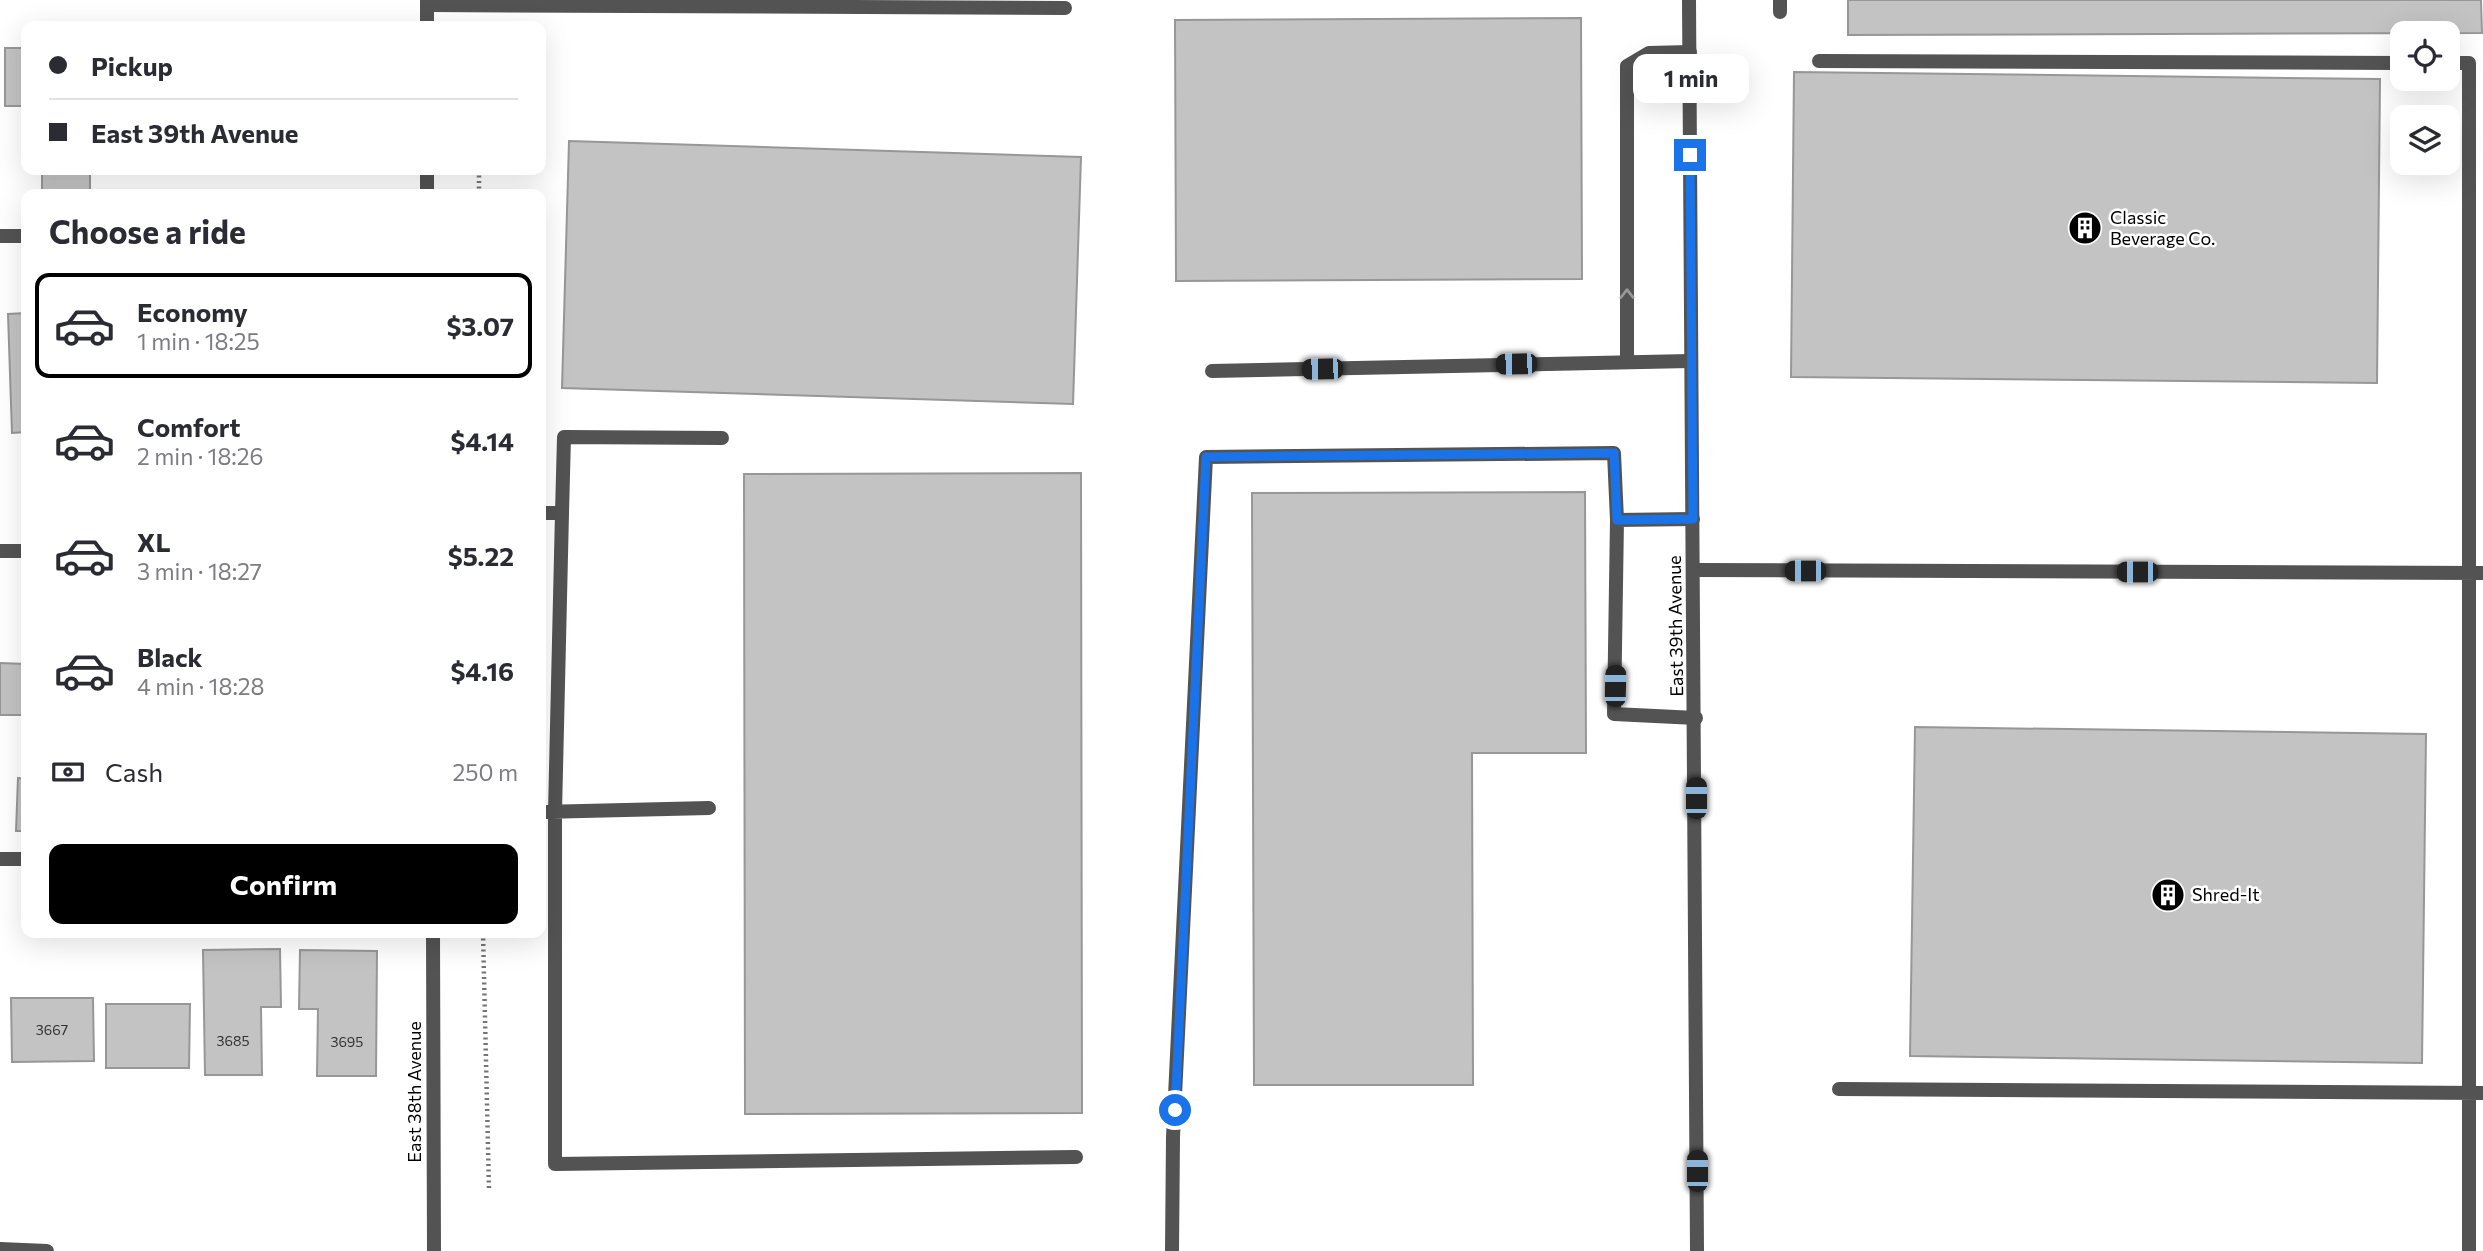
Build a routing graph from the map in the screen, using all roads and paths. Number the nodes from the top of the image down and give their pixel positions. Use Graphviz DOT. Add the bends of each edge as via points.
graph roads {
  1 [pos="1689,0"];
  2 [pos="427,3"];
  3 [pos="532,3"];
  4 [pos="1065,8"];
  5 [pos="427,21"];
  6 [pos="1690,52"];
  7 [pos="1819,61"];
  8 [pos="2390,63"];
  9 [pos="2476,63"];
  10 [pos="0,236"];
  11 [pos="21,236"];
  12 [pos="1690,361"];
  13 [pos="1627,362"];
  14 [pos="1212,371"];
  15 [pos="722,438"];
  16 [pos="546,513"];
  17 [pos="562,513"];
  18 [pos="1693,519"];
  19 [pos="1617,520"];
  20 [pos="0,551"];
  21 [pos="21,551"];
  22 [pos="1695,570"];
  23 [pos="2476,573"];
  24 [pos="1696,718"];
  25 [pos="709,808"];
  26 [pos="548,812"];
  27 [pos="0,859"];
  28 [pos="21,859"];
  29 [pos="433,938"];
  30 [pos="483,938"];
  31 [pos="1839,1089"];
  32 [pos="2476,1093"];
  33 [pos="1076,1157"];
  34 [pos="489,1189"];
  35 [pos="0,1249"];
  36 [pos="47,1251"];
  37 [pos="434,1251"];
  38 [pos="1172,1251"];
  39 [pos="1697,1251"];
  40 [pos="2469,1251"];
  1 -- 6 [label="street, East 39th Avenue"];
  2 -- 3 [label="street"];
  2 -- 5 [label="street"];
  3 -- 4 [label="street"];
  6 -- 12 [label="street, East 39th Avenue"];
  13 -- 6 [label="street, one-way" via="1627,66 1649,53"];
  7 -- 8 [label="street"];
  9 -- 23 [label="street"];
  10 -- 11 [label="street"];
  12 -- 13 [label="street"];
  12 -- 18 [label="street, East 39th Avenue"];
  13 -- 14 [label="street"];
  15 -- 17 [label="street" via="564,437"];
  16 -- 17 [label="street"];
  17 -- 26 [label="street"];
  18 -- 19 [label="street"];
  18 -- 22 [label="street, East 39th Avenue"];
  19 -- 24 [label="street" via="1614,714"];
  19 -- 38 [label="street" via="1614,453 1206,457"];
  20 -- 21 [label="street"];
  22 -- 23 [label="street"];
  22 -- 24 [label="street, East 39th Avenue"];
  23 -- 32 [label="street"];
  24 -- 39 [label="street, East 39th Avenue"];
  25 -- 26 [label="street"];
  26 -- 33 [label="street" via="555,1164"];
  27 -- 28 [label="street"];
  29 -- 37 [label="street, East 38th Avenue"];
  30 -- 34 [label="path"];
  31 -- 32 [label="street"];
  32 -- 40 [label="street"];
  35 -- 36 [label="street"];
}
